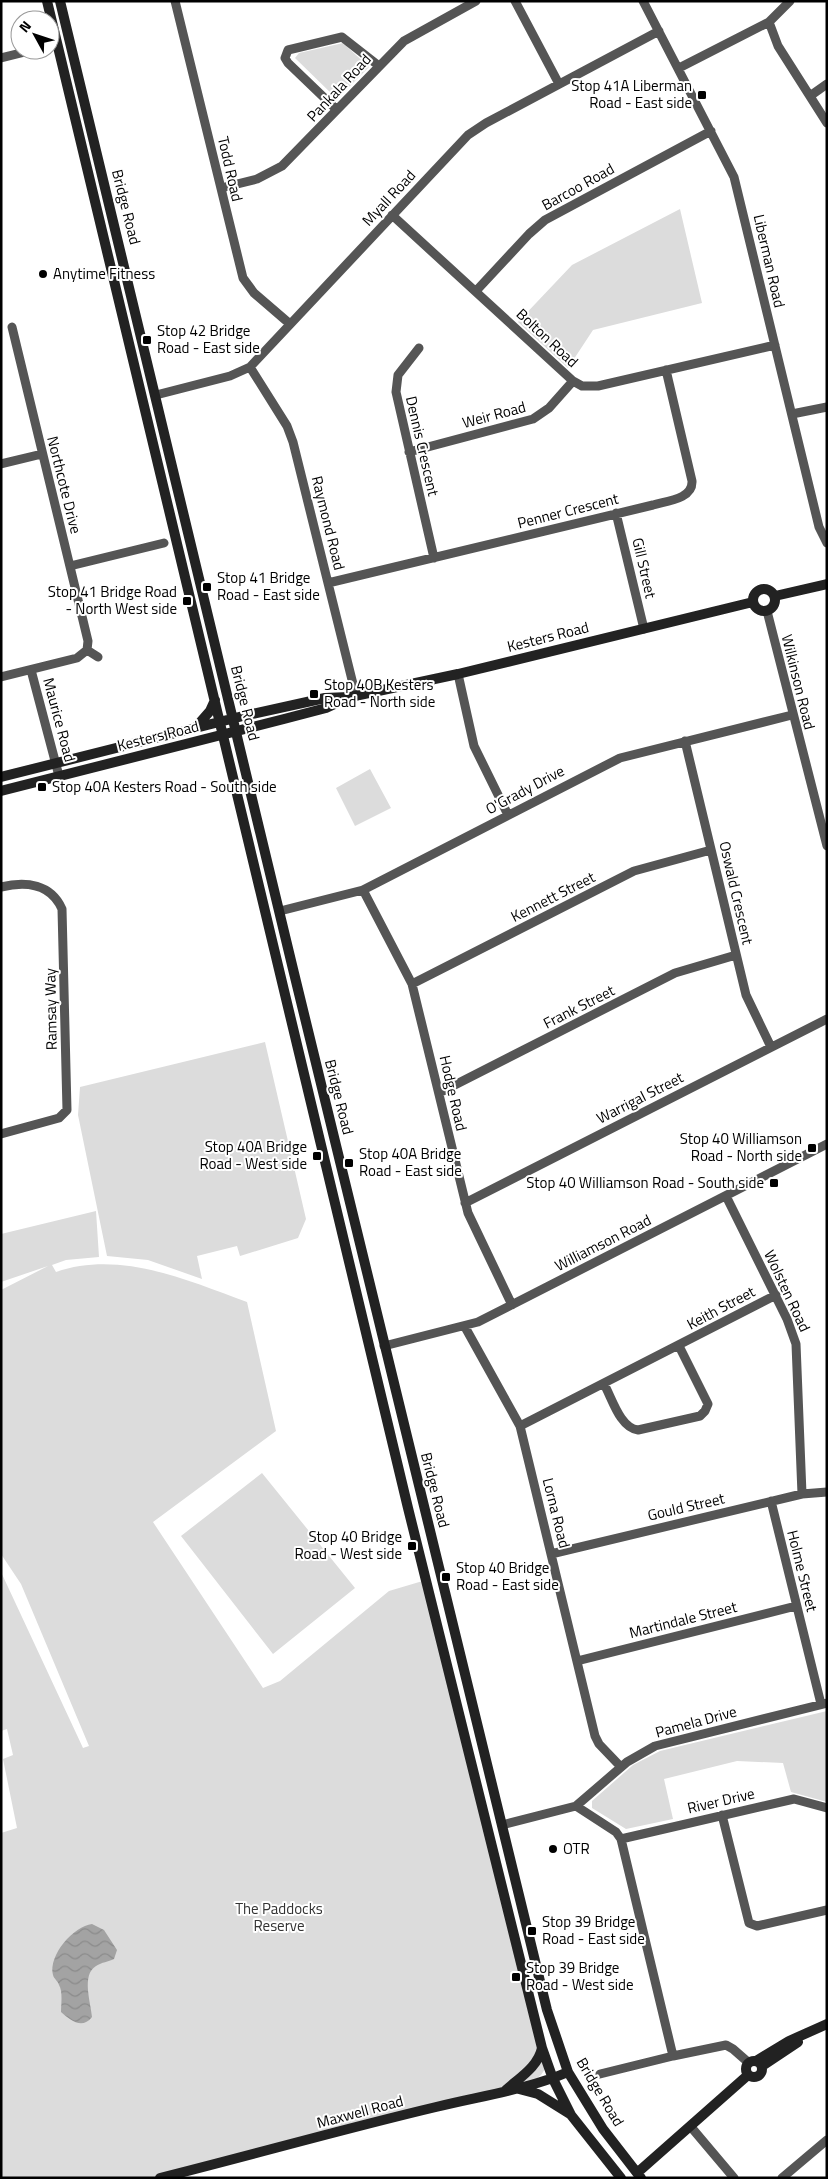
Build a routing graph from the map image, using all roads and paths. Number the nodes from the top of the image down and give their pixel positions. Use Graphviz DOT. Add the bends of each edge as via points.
graph roads {
  1 [pos="60,1"];
  2 [pos="175,1"];
  3 [pos="476,1"];
  4 [pos="515,1"];
  5 [pos="643,1"];
  6 [pos="790,1"];
  7 [pos="769,22"];
  8 [pos="659,31"];
  9 [pos="70,41"];
  10 [pos="60,44"];
  11 [pos="58,60"];
  12 [pos="378,66"];
  13 [pos="679,68"];
  14 [pos="559,84"];
  15 [pos="827,84"];
  16 [pos="810,96"];
  17 [pos="337,110"];
  18 [pos="827,123"];
  19 [pos="712,131"];
  20 [pos="221,188"];
  21 [pos="392,215"];
  22 [pos="476,291"];
  23 [pos="290,324"];
  24 [pos="12,327"];
  25 [pos="775,345"];
  26 [pos="419,348"];
  27 [pos="250,367"];
  28 [pos="666,370"];
  29 [pos="573,382"];
  30 [pos="156,395"];
  31 [pos="143,398"];
  32 [pos="827,407"];
  33 [pos="792,414"];
  34 [pos="409,452"];
  35 [pos="42,454"];
  36 [pos="1,464"];
  37 [pos="616,513"];
  38 [pos="164,543"];
  39 [pos="827,543"];
  40 [pos="434,558"];
  41 [pos="70,566"];
  42 [pos="328,583"];
  43 [pos="827,584"];
  44 [pos="774,596"];
  45 [pos="753,602"];
  46 [pos="766,611"];
  47 [pos="644,629"];
  48 [pos="87,650"];
  49 [pos="98,657"];
  50 [pos="31,670"];
  51 [pos="458,674"];
  52 [pos="1,677"];
  53 [pos="353,697"];
  54 [pos="215,700"];
  55 [pos="792,715"];
  56 [pos="233,718"];
  57 [pos="220,722"];
  58 [pos="196,727"];
  59 [pos="236,731"];
  60 [pos="223,734"];
  61 [pos="685,741"];
  62 [pos="55,762"];
  63 [pos="59,776"];
  64 [pos="1,777"];
  65 [pos="1,791"];
  66 [pos="508,815"];
  67 [pos="827,846"];
  68 [pos="711,850"];
  69 [pos="1,887"];
  70 [pos="362,890"];
  71 [pos="280,911"];
  72 [pos="266,915"];
  73 [pos="736,955"];
  74 [pos="412,984"];
  75 [pos="827,1019"];
  76 [pos="772,1047"];
  77 [pos="439,1093"];
  78 [pos="1,1134"];
  79 [pos="826,1146"];
  80 [pos="726,1196"];
  81 [pos="465,1202"];
  82 [pos="352,1212"];
  83 [pos="339,1216"];
  84 [pos="776,1296"];
  85 [pos="512,1305"];
  86 [pos="465,1326"];
  87 [pos="384,1346"];
  88 [pos="679,1346"];
  89 [pos="370,1349"];
  90 [pos="604,1384"];
  91 [pos="520,1426"];
  92 [pos="415,1472"];
  93 [pos="400,1476"];
  94 [pos="827,1492"];
  95 [pos="802,1494"];
  96 [pos="771,1501"];
  97 [pos="551,1554"];
  98 [pos="796,1606"];
  99 [pos="577,1661"];
  100 [pos="824,1704"];
  101 [pos="621,1767"];
  102 [pos="576,1806"];
  103 [pos="827,1808"];
  104 [pos="722,1815"];
  105 [pos="502,1825"];
  106 [pos="489,1828"];
  107 [pos="621,1839"];
  108 [pos="827,1910"];
  109 [pos="827,2024"];
  110 [pos="542,2048"];
  111 [pos="673,2056"];
  112 [pos="756,2063"];
  113 [pos="568,2072"];
  114 [pos="600,2074"];
  115 [pos="748,2075"];
  116 [pos="553,2079"];
  117 [pos="516,2088"];
  118 [pos="505,2090"];
  119 [pos="571,2115"];
  120 [pos="691,2127"];
  121 [pos="825,2144"];
  122 [pos="638,2176"];
  123 [pos="160,2178"];
  124 [pos="621,2178"];
  125 [pos="734,2178"];
  126 [pos="782,2178"];
  1 -- 9 [label="main road, Bridge Road"];
  2 -- 20 [label="street, Todd Road"];
  3 -- 12 [label="street, Pankala Road" via="408,38"];
  4 -- 14 [label="street"];
  5 -- 8 [label="street, Liberman Road"];
  6 -- 7 [label="street"];
  7 -- 13 [label="street"];
  7 -- 16 [label="street" via="778,46"];
  8 -- 13 [label="street, Liberman Road"];
  8 -- 14 [label="street, Myall Road"];
  9 -- 10 [label="main road"];
  9 -- 30 [label="main road, Bridge Road"];
  11 -- 31 [label="main road, Bridge Road"];
  12 -- 17 [label="street, Pankala Road"];
  12 -- 17 [label="street" via="342,37 288,50 288,63"];
  13 -- 19 [label="street, Liberman Road"];
  14 -- 21 [label="street, Myall Road" via="468,135"];
  15 -- 16 [label="street"];
  16 -- 18 [label="street"];
  17 -- 20 [label="street, Pankala Road" via="278,169 257,179"];
  19 -- 22 [label="street, Barcoo Road" via="545,220"];
  19 -- 25 [label="street, Liberman Road" via="735,180"];
  20 -- 23 [label="street, Todd Road" via="244,281"];
  21 -- 22 [label="street, Bolton Road"];
  21 -- 23 [label="street, Myall Road"];
  22 -- 29 [label="street, Bolton Road"];
  23 -- 27 [label="street, Myall Road"];
  24 -- 35 [label="street, Northcote Drive"];
  25 -- 28 [label="street, Bolton Road"];
  25 -- 33 [label="street, Liberman Road"];
  26 -- 34 [label="street, Dennis Crescent" via="396,382"];
  27 -- 30 [label="street, Myall Road" via="230,376"];
  27 -- 42 [label="street, Raymond Road" via="291,434"];
  28 -- 29 [label="street, Bolton Road" via="593,386"];
  28 -- 37 [label="street, Penner Crescent" via="692,489 683,496"];
  29 -- 34 [label="street, Weir Road" via="533,420"];
  30 -- 31 [label="main road"];
  30 -- 56 [label="main road, Bridge Road"];
  31 -- 54 [label="main road, Bridge Road"];
  32 -- 33 [label="street"];
  33 -- 39 [label="street, Liberman Road" via="819,527"];
  34 -- 40 [label="street, Dennis Crescent"];
  35 -- 36 [label="street"];
  35 -- 41 [label="street, Northcote Drive"];
  37 -- 40 [label="street, Penner Crescent"];
  37 -- 47 [label="street, Gill Street"];
  38 -- 41 [label="street"];
  40 -- 42 [label="street, Penner Crescent"];
  41 -- 48 [label="street, Northcote Drive" via="88,641"];
  42 -- 53 [label="street, Raymond Road"];
  43 -- 44 [label="main road"];
  44 -- 45 [label="main road" via="769,590 761,590 755,594"];
  44 -- 46 [label="main road" via="774,606"];
  45 -- 46 [label="main road" via="757,609"];
  45 -- 47 [label="main road, Kesters Road"];
  46 -- 55 [label="street, Wilkinson Road"];
  47 -- 51 [label="main road, Kesters Road"];
  48 -- 49 [label="street"];
  48 -- 50 [label="street" via="78,658"];
  50 -- 52 [label="street"];
  50 -- 62 [label="street, Maurice Road"];
  51 -- 53 [label="main road, Kesters Road"];
  51 -- 66 [label="street" via="474,746"];
  53 -- 56 [label="main road, Kesters Road" via="325,698"];
  53 -- 59 [label="main road, Kesters Road" via="326,708"];
  54 -- 57 [label="main road, Bridge Road"];
  54 -- 58 [label="main road"];
  55 -- 61 [label="street, O'Grady Drive"];
  55 -- 67 [label="street, Wilkinson Road"];
  56 -- 57 [label="main road, Kesters Road"];
  56 -- 59 [label="main road, Bridge Road"];
  57 -- 58 [label="main road, Kesters Road"];
  57 -- 60 [label="main road, Bridge Road"];
  58 -- 62 [label="main road, Kesters Road"];
  59 -- 60 [label="main road, Kesters Road"];
  59 -- 71 [label="main road, Bridge Road"];
  60 -- 63 [label="main road, Kesters Road"];
  60 -- 72 [label="main road, Bridge Road"];
  61 -- 66 [label="street, O'Grady Drive" via="612,761"];
  61 -- 68 [label="street, Oswald Crescent"];
  62 -- 63 [label="street, Maurice Road"];
  62 -- 64 [label="main road, Kesters Road"];
  63 -- 65 [label="main road, Kesters Road"];
  66 -- 70 [label="street, O'Grady Drive"];
  68 -- 73 [label="street, Oswald Crescent"];
  68 -- 74 [label="street, Kennett Street" via="634,871"];
  69 -- 78 [label="street, Ramsay Way" via="39,886 54,895 62,909 67,1110 59,1118"];
  70 -- 71 [label="street, O'Grady Drive"];
  70 -- 74 [label="street, Hodge Road"];
  71 -- 72 [label="main road"];
  71 -- 82 [label="main road, Bridge Road"];
  72 -- 83 [label="main road, Bridge Road"];
  73 -- 76 [label="street, Oswald Crescent" via="746,995"];
  73 -- 77 [label="street, Frank Street" via="675,973"];
  74 -- 77 [label="street, Hodge Road"];
  75 -- 76 [label="street, Warrigal Street"];
  76 -- 81 [label="street, Warrigal Street"];
  77 -- 81 [label="street, Hodge Road"];
  79 -- 80 [label="street, Williamson Road"];
  80 -- 84 [label="street, Wolsten Road"];
  80 -- 85 [label="street, Williamson Road"];
  81 -- 85 [label="street, Hodge Road" via="470,1219"];
  82 -- 83 [label="main road"];
  82 -- 87 [label="main road, Bridge Road"];
  83 -- 89 [label="main road, Bridge Road"];
  84 -- 88 [label="street, Keith Street"];
  84 -- 95 [label="street, Wolsten Road" via="797,1351"];
  85 -- 86 [label="street, Williamson Road"];
  86 -- 87 [label="street, Williamson Road"];
  86 -- 91 [label="street, Lorna Road"];
  87 -- 89 [label="main road"];
  87 -- 92 [label="main road, Bridge Road"];
  88 -- 90 [label="street, Keith Street"];
  88 -- 90 [label="street, Keith Street" via="708,1404 700,1416 632,1429 624,1421"];
  89 -- 93 [label="main road, Bridge Road"];
  90 -- 91 [label="street, Keith Street"];
  91 -- 97 [label="street, Lorna Road"];
  92 -- 93 [label="main road"];
  92 -- 105 [label="main road, Bridge Road"];
  93 -- 106 [label="main road, Bridge Road" via="474,1779"];
  94 -- 95 [label="street, Gould Street"];
  95 -- 96 [label="street, Gould Street"];
  96 -- 97 [label="street, Gould Street"];
  96 -- 98 [label="street, Holme Street"];
  97 -- 99 [label="street, Lorna Road"];
  98 -- 99 [label="street, Martindale Street"];
  98 -- 100 [label="street, Holme Street"];
  99 -- 101 [label="street, Lorna Road" via="594,1736"];
  100 -- 101 [label="street, Pamela Drive" via="665,1743"];
  101 -- 102 [label="street, Pamela Drive"];
  102 -- 105 [label="street, Pamela Drive"];
  102 -- 107 [label="street" via="616,1832"];
  103 -- 104 [label="street, River Drive" via="794,1798"];
  104 -- 107 [label="street, River Drive"];
  104 -- 108 [label="street" via="749,1923 757,1926"];
  105 -- 106 [label="main road"];
  105 -- 113 [label="main road, Bridge Road" via="547,2010"];
  106 -- 110 [label="main road, Bridge Road"];
  107 -- 111 [label="street"];
  109 -- 112 [label="main road" via="789,2041"];
  110 -- 116 [label="main road, Bridge Road"];
  110 -- 118 [label="main road" via="540,2058 533,2066"];
  111 -- 112 [label="street" via="726,2045"];
  111 -- 114 [label="street"];
  112 -- 115 [label="main road" via="746,2069"];
  112 -- 115 [label="main road" via="759,2076"];
  113 -- 116 [label="main road, Maxwell Road"];
  113 -- 122 [label="main road, Bridge Road" via="603,2129"];
  115 -- 120 [label="main road"];
  116 -- 117 [label="main road, Maxwell Road"];
  116 -- 119 [label="main road, Bridge Road"];
  117 -- 118 [label="main road, Maxwell Road"];
  117 -- 119 [label="main road" via="538,2094"];
  118 -- 123 [label="main road, Maxwell Road"];
  119 -- 124 [label="main road, Bridge Road"];
  120 -- 122 [label="main road"];
  120 -- 125 [label="street"];
  121 -- 126 [label="street"];
}
